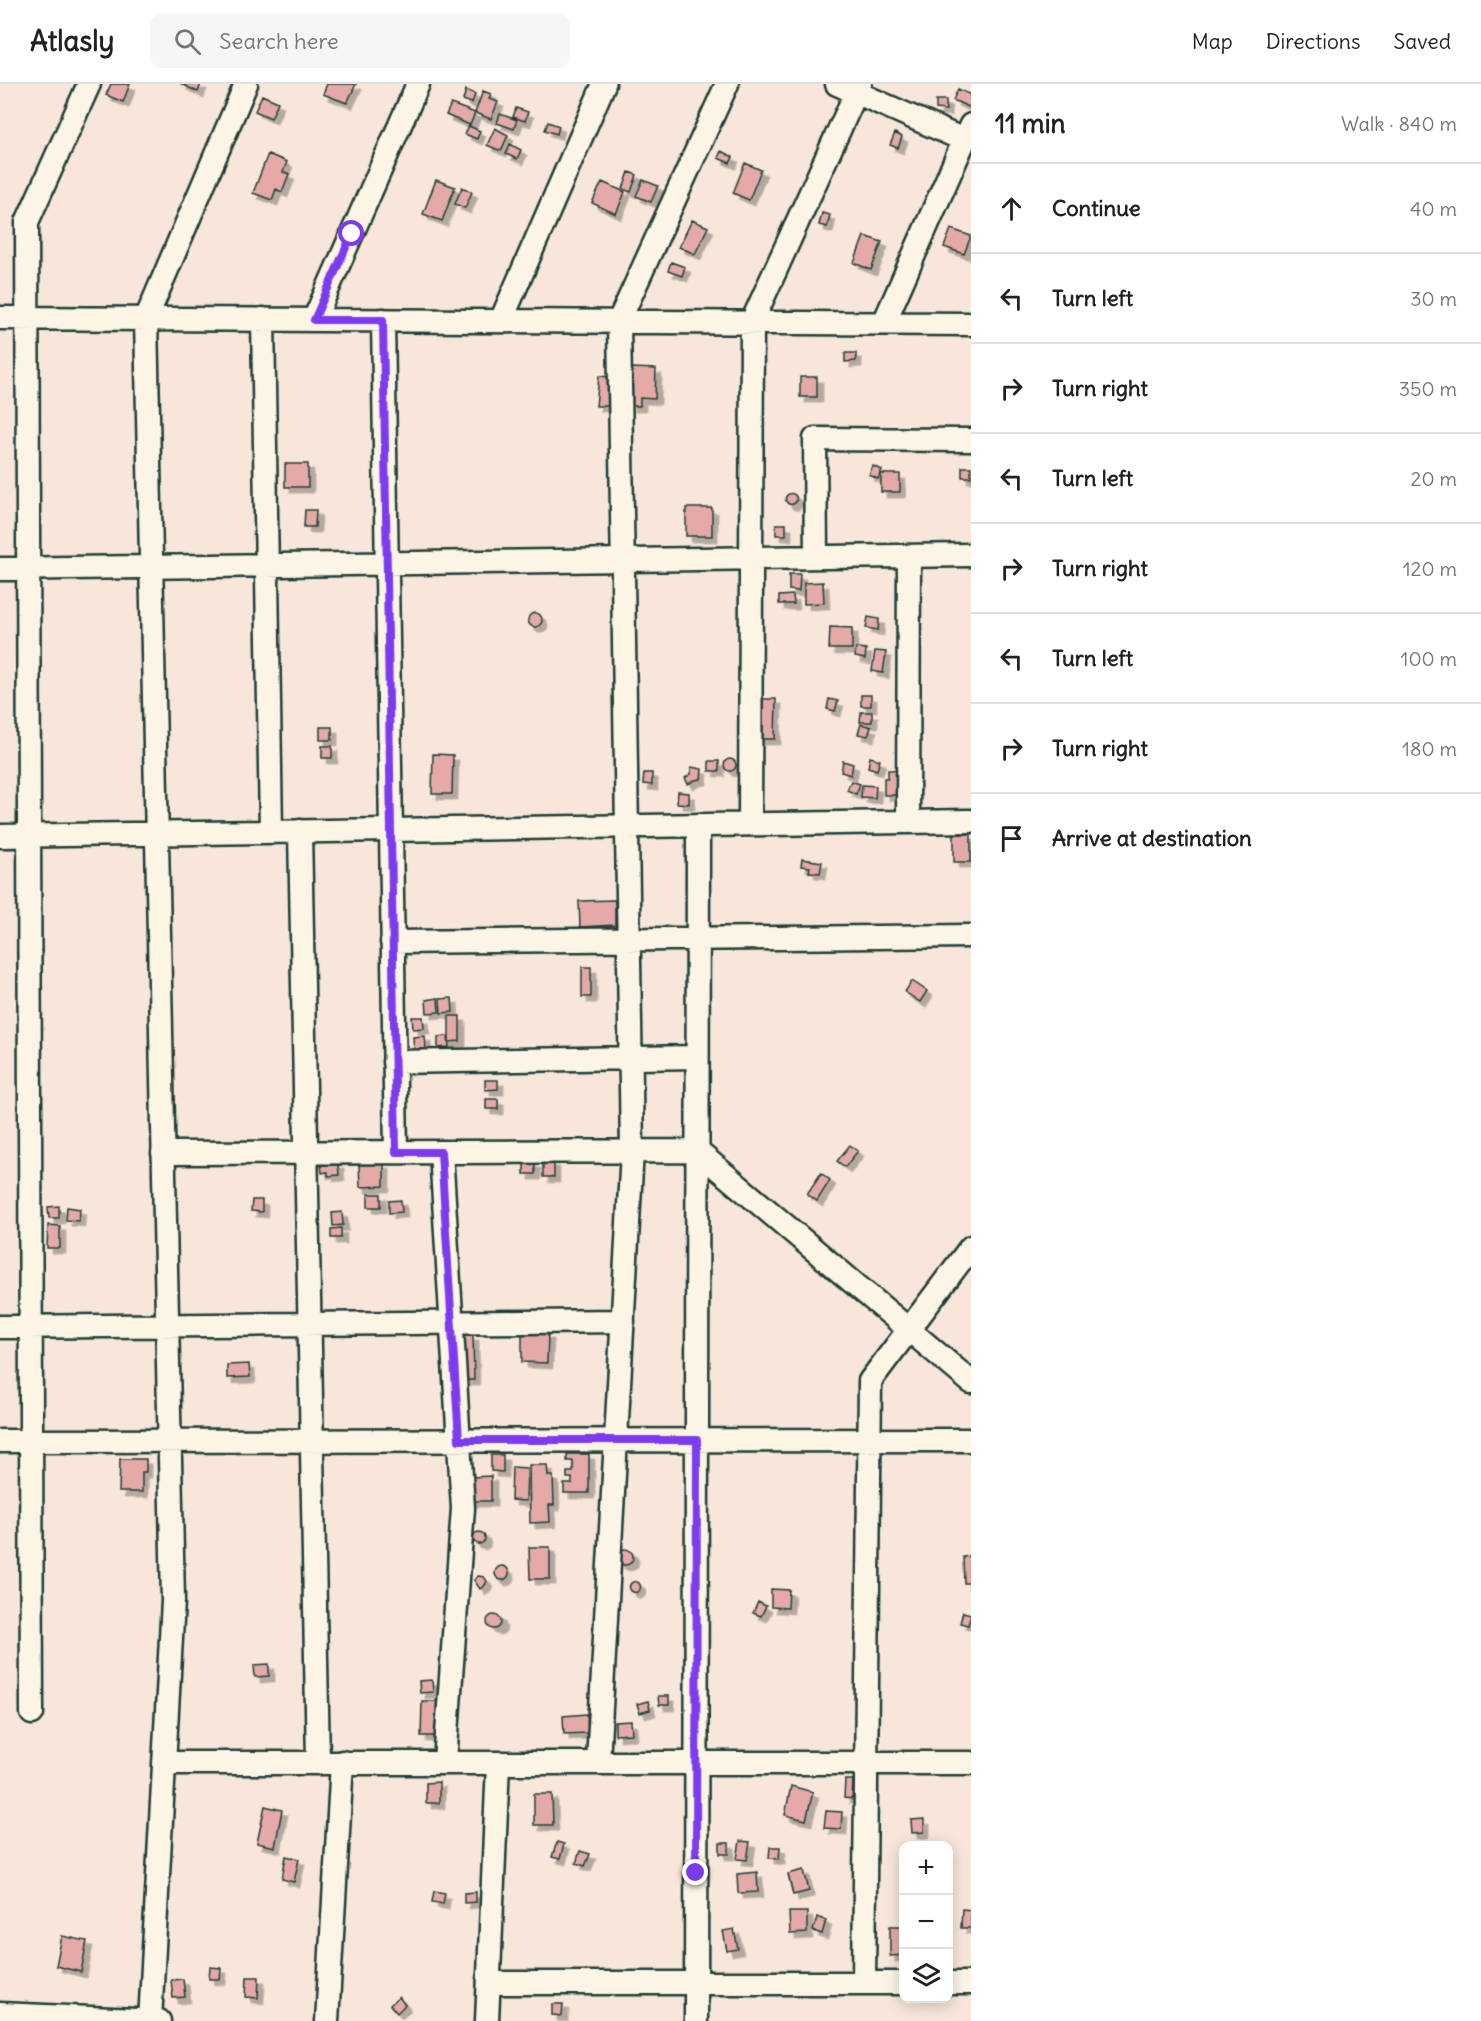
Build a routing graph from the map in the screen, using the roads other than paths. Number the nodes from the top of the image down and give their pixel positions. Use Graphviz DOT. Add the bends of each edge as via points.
graph roads {
  1 [pos="89,84"];
  2 [pos="246,84"];
  3 [pos="418,84"];
  4 [pos="604,84"];
  5 [pos="727,84"];
  6 [pos="851,87"];
  7 [pos="968,133"];
  8 [pos="0,318"];
  9 [pos="28,318"];
  10 [pos="146,318"];
  11 [pos="263,319"];
  12 [pos="314,320"];
  13 [pos="383,320"];
  14 [pos="501,321"];
  15 [pos="619,321"];
  16 [pos="752,322"];
  17 [pos="884,323"];
  18 [pos="971,324"];
  19 [pos="971,440"];
  20 [pos="971,555"];
  21 [pos="909,556"];
  22 [pos="816,557"];
  23 [pos="751,558"];
  24 [pos="623,560"];
  25 [pos="387,564"];
  26 [pos="267,565"];
  27 [pos="151,567"];
  28 [pos="0,569"];
  29 [pos="28,569"];
  30 [pos="971,820"];
  31 [pos="908,822"];
  32 [pos="750,824"];
  33 [pos="698,825"];
  34 [pos="627,826"];
  35 [pos="391,830"];
  36 [pos="300,831"];
  37 [pos="271,832"];
  38 [pos="157,834"];
  39 [pos="0,836"];
  40 [pos="29,836"];
  41 [pos="971,936"];
  42 [pos="698,938"];
  43 [pos="629,939"];
  44 [pos="392,942"];
  45 [pos="631,1058"];
  46 [pos="697,1058"];
  47 [pos="394,1062"];
  48 [pos="632,1151"];
  49 [pos="697,1151"];
  50 [pos="306,1152"];
  51 [pos="396,1152"];
  52 [pos="441,1152"];
  53 [pos="163,1153"];
  54 [pos="971,1247"];
  55 [pos="623,1321"];
  56 [pos="452,1323"];
  57 [pos="310,1324"];
  58 [pos="167,1325"];
  59 [pos="0,1327"];
  60 [pos="31,1327"];
  61 [pos="909,1329"];
  62 [pos="971,1382"];
  63 [pos="459,1440"];
  64 [pos="616,1440"];
  65 [pos="697,1440"];
  66 [pos="869,1440"];
  67 [pos="971,1440"];
  68 [pos="0,1441"];
  69 [pos="31,1441"];
  70 [pos="170,1441"];
  71 [pos="312,1441"];
  72 [pos="32,1713"];
  73 [pos="164,1762"];
  74 [pos="318,1762"];
  75 [pos="342,1762"];
  76 [pos="446,1762"];
  77 [pos="498,1762"];
  78 [pos="598,1762"];
  79 [pos="696,1763"];
  80 [pos="867,1763"];
  81 [pos="971,1763"];
  82 [pos="489,1983"];
  83 [pos="696,1983"];
  84 [pos="864,1983"];
  85 [pos="899,1983"];
  86 [pos="953,1983"];
  87 [pos="971,1983"];
  88 [pos="0,2014"];
  89 [pos="153,2020"];
  90 [pos="327,2021"];
  91 [pos="487,2021"];
  92 [pos="696,2021"];
  1 -- 9 [label="street" via="27,222"];
  2 -- 10 [label="street"];
  3 -- 12 [label="street"];
  4 -- 14 [label="street"];
  5 -- 15 [label="street"];
  6 -- 7 [label="street"];
  6 -- 16 [label="street"];
  7 -- 17 [label="street"];
  8 -- 9 [label="street"];
  9 -- 10 [label="street"];
  9 -- 29 [label="street"];
  10 -- 11 [label="street"];
  10 -- 27 [label="street"];
  11 -- 12 [label="street"];
  11 -- 26 [label="street"];
  12 -- 13 [label="street"];
  13 -- 14 [label="street"];
  13 -- 25 [label="street"];
  14 -- 15 [label="street"];
  15 -- 16 [label="street"];
  15 -- 24 [label="street"];
  16 -- 17 [label="street"];
  16 -- 23 [label="street"];
  17 -- 18 [label="street"];
  19 -- 22 [label="street" via="815,439"];
  20 -- 21 [label="street"];
  21 -- 22 [label="street"];
  21 -- 31 [label="street"];
  22 -- 23 [label="street"];
  23 -- 24 [label="street"];
  23 -- 32 [label="street"];
  24 -- 25 [label="street"];
  24 -- 34 [label="street"];
  25 -- 26 [label="street"];
  25 -- 35 [label="street"];
  26 -- 27 [label="street"];
  26 -- 37 [label="street"];
  27 -- 29 [label="street"];
  27 -- 38 [label="street"];
  28 -- 29 [label="street"];
  29 -- 40 [label="street"];
  30 -- 31 [label="street"];
  31 -- 32 [label="street"];
  32 -- 33 [label="street"];
  33 -- 34 [label="street"];
  33 -- 42 [label="street"];
  34 -- 35 [label="street"];
  34 -- 43 [label="street"];
  35 -- 36 [label="street"];
  35 -- 44 [label="street"];
  36 -- 37 [label="street"];
  36 -- 50 [label="street"];
  37 -- 38 [label="street"];
  38 -- 40 [label="street"];
  38 -- 53 [label="street"];
  39 -- 40 [label="street"];
  40 -- 60 [label="street"];
  41 -- 42 [label="street"];
  42 -- 43 [label="street"];
  42 -- 46 [label="street"];
  43 -- 44 [label="street"];
  43 -- 45 [label="street"];
  44 -- 47 [label="street"];
  45 -- 46 [label="street"];
  45 -- 47 [label="street"];
  45 -- 48 [label="street"];
  46 -- 49 [label="street"];
  47 -- 51 [label="street"];
  48 -- 49 [label="street"];
  48 -- 52 [label="street"];
  48 -- 55 [label="street"];
  49 -- 61 [label="street"];
  49 -- 65 [label="street"];
  50 -- 51 [label="street"];
  50 -- 53 [label="street"];
  50 -- 57 [label="street"];
  51 -- 52 [label="street"];
  52 -- 56 [label="street"];
  53 -- 58 [label="street"];
  54 -- 61 [label="street"];
  55 -- 56 [label="street"];
  55 -- 64 [label="street"];
  56 -- 57 [label="street"];
  56 -- 63 [label="street"];
  57 -- 58 [label="street"];
  57 -- 71 [label="street"];
  58 -- 60 [label="street"];
  58 -- 70 [label="street"];
  59 -- 60 [label="street"];
  60 -- 69 [label="street"];
  61 -- 62 [label="street"];
  61 -- 66 [label="street" via="870,1381"];
  63 -- 64 [label="street"];
  63 -- 71 [label="street"];
  63 -- 76 [label="street" via="463,1508"];
  64 -- 65 [label="street"];
  64 -- 78 [label="street"];
  65 -- 66 [label="street"];
  65 -- 79 [label="street"];
  66 -- 67 [label="street"];
  66 -- 80 [label="street"];
  68 -- 69 [label="street"];
  69 -- 70 [label="street"];
  69 -- 72 [label="street"];
  70 -- 71 [label="street"];
  70 -- 73 [label="street" via="173,1601"];
  71 -- 74 [label="street"];
  73 -- 74 [label="street"];
  73 -- 89 [label="street"];
  74 -- 75 [label="street"];
  75 -- 76 [label="street"];
  75 -- 90 [label="street"];
  76 -- 77 [label="street"];
  77 -- 78 [label="street"];
  77 -- 82 [label="street"];
  78 -- 79 [label="street"];
  79 -- 80 [label="street"];
  79 -- 83 [label="street"];
  80 -- 81 [label="street"];
  80 -- 84 [label="street"];
  82 -- 83 [label="street"];
  82 -- 91 [label="street"];
  83 -- 84 [label="street"];
  83 -- 92 [label="street"];
  84 -- 85 [label="street"];
  86 -- 87 [label="street"];
  88 -- 89 [label="street"];
}
